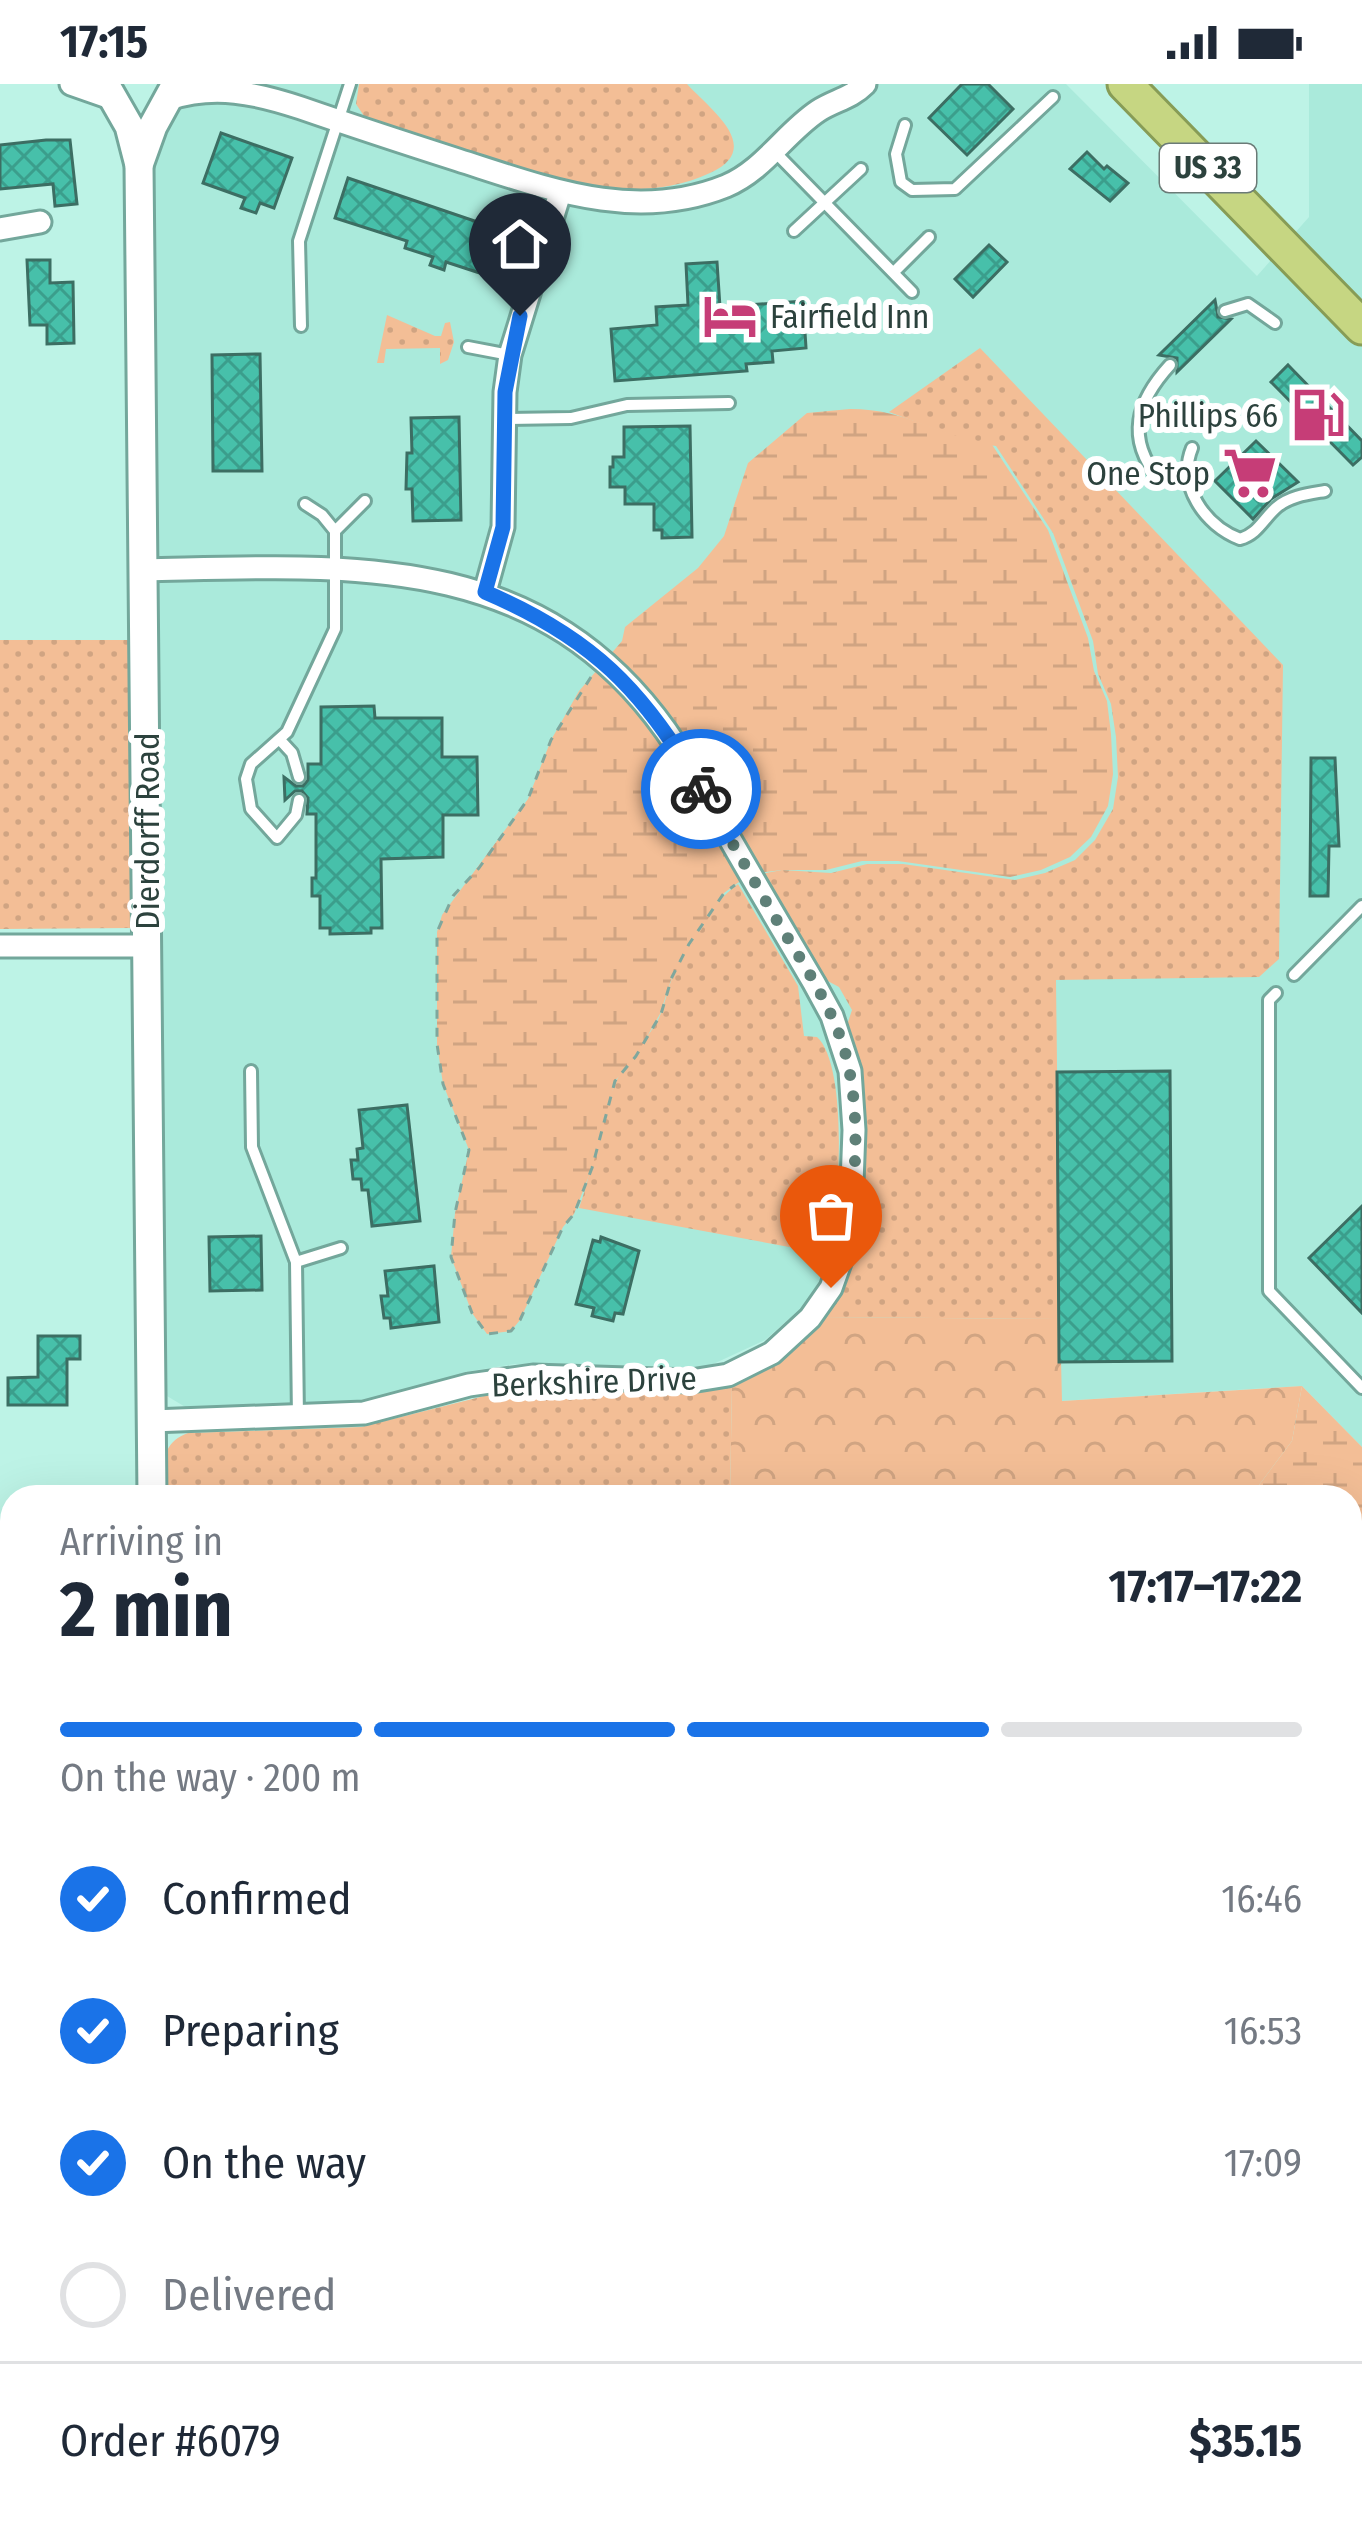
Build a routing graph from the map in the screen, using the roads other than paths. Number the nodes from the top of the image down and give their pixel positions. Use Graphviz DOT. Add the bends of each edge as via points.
graph roads {
  1 [pos="71,84"];
  2 [pos="350,84"];
  3 [pos="830,84"];
  4 [pos="865,84"];
  5 [pos="1125,84"];
  6 [pos="241,86"];
  7 [pos="110,95"];
  8 [pos="170,96"];
  9 [pos="1053,97"];
  10 [pos="819,111"];
  11 [pos="338,121"];
  12 [pos="905,125"];
  13 [pos="775,152"];
  14 [pos="139,165"];
  15 [pos="861,169"];
  16 [pos="560,193"];
  17 [pos="828,202"];
  18 [pos="40,222"];
  19 [pos="0,229"];
  20 [pos="794,231"];
  21 [pos="929,237"];
  22 [pos="894,272"];
  23 [pos="912,292"];
  24 [pos="1225,310"];
  25 [pos="1275,323"];
  26 [pos="301,326"];
  27 [pos="1362,327"];
  28 [pos="468,346"];
  29 [pos="510,355"];
  30 [pos="1169,365"];
  31 [pos="729,403"];
  32 [pos="504,419"];
  33 [pos="1192,448"];
  34 [pos="1159,479"];
  35 [pos="1324,491"];
  36 [pos="364,501"];
  37 [pos="305,504"];
  38 [pos="335,531"];
  39 [pos="335,567"];
  40 [pos="145,571"];
  41 [pos="485,592"];
  42 [pos="280,740"];
  43 [pos="299,777"];
  44 [pos="299,800"];
  45 [pos="1362,906"];
  46 [pos="0,946"];
  47 [pos="148,946"];
  48 [pos="1294,975"];
  49 [pos="1276,993"];
  50 [pos="250,1071"];
  51 [pos="341,1248"];
  52 [pos="296,1262"];
  53 [pos="1362,1388"];
  54 [pos="298,1418"];
  55 [pos="152,1421"];
  56 [pos="152,1485"];
  1 -- 7 [label="street"];
  2 -- 11 [label="lane"];
  3 -- 10 [label="street"];
  4 -- 10 [label="street"];
  5 -- 27 [label="highway, US 33"];
  6 -- 8 [label="street"];
  6 -- 11 [label="street"];
  7 -- 8 [label="street" via="139,112"];
  7 -- 14 [label="street, Dierdorff Road"];
  8 -- 14 [label="street, Dierdorff Road"];
  9 -- 12 [label="lane" via="955,189 912,190 901,182 896,154"];
  10 -- 13 [label="street"];
  11 -- 16 [label="street"];
  11 -- 26 [label="lane" via="298,241"];
  13 -- 16 [label="street" via="730,184 692,197 631,203"];
  13 -- 17 [label="lane"];
  14 -- 40 [label="street, Dierdorff Road"];
  15 -- 17 [label="lane"];
  16 -- 29 [label="street"];
  17 -- 20 [label="lane"];
  17 -- 22 [label="lane"];
  18 -- 19 [label="street"];
  21 -- 22 [label="lane"];
  22 -- 23 [label="lane"];
  24 -- 25 [label="lane" via="1249,304"];
  28 -- 29 [label="lane"];
  29 -- 32 [label="street"];
  30 -- 34 [label="lane" via="1139,414 1142,450"];
  31 -- 32 [label="lane"];
  32 -- 41 [label="street" via="503,527"];
  33 -- 35 [label="lane" via="1185,474 1191,494 1230,536 1255,533 1278,506"];
  36 -- 38 [label="lane"];
  37 -- 38 [label="lane"];
  38 -- 39 [label="lane"];
  39 -- 40 [label="street, Berkshire Drive"];
  39 -- 41 [label="street, Berkshire Drive"];
  39 -- 42 [label="lane" via="335,629"];
  40 -- 47 [label="street, Dierdorff Road"];
  41 -- 54 [label="street, Berkshire Drive" via="555,625 634,691 668,733 832,1016 850,1071 854,1130 846,1246 809,1318 772,1353 728,1375 500,1379 398,1407"];
  42 -- 43 [label="lane"];
  42 -- 44 [label="lane" via="251,764 246,794 277,838"];
  45 -- 48 [label="lane"];
  46 -- 47 [label="street"];
  47 -- 55 [label="street, Dierdorff Road"];
  49 -- 53 [label="lane" via="1268,1000 1268,1291"];
  50 -- 52 [label="lane" via="252,1147"];
  51 -- 52 [label="lane"];
  52 -- 54 [label="lane"];
  54 -- 55 [label="street, Berkshire Drive"];
  55 -- 56 [label="street, Dierdorff Road"];
}
